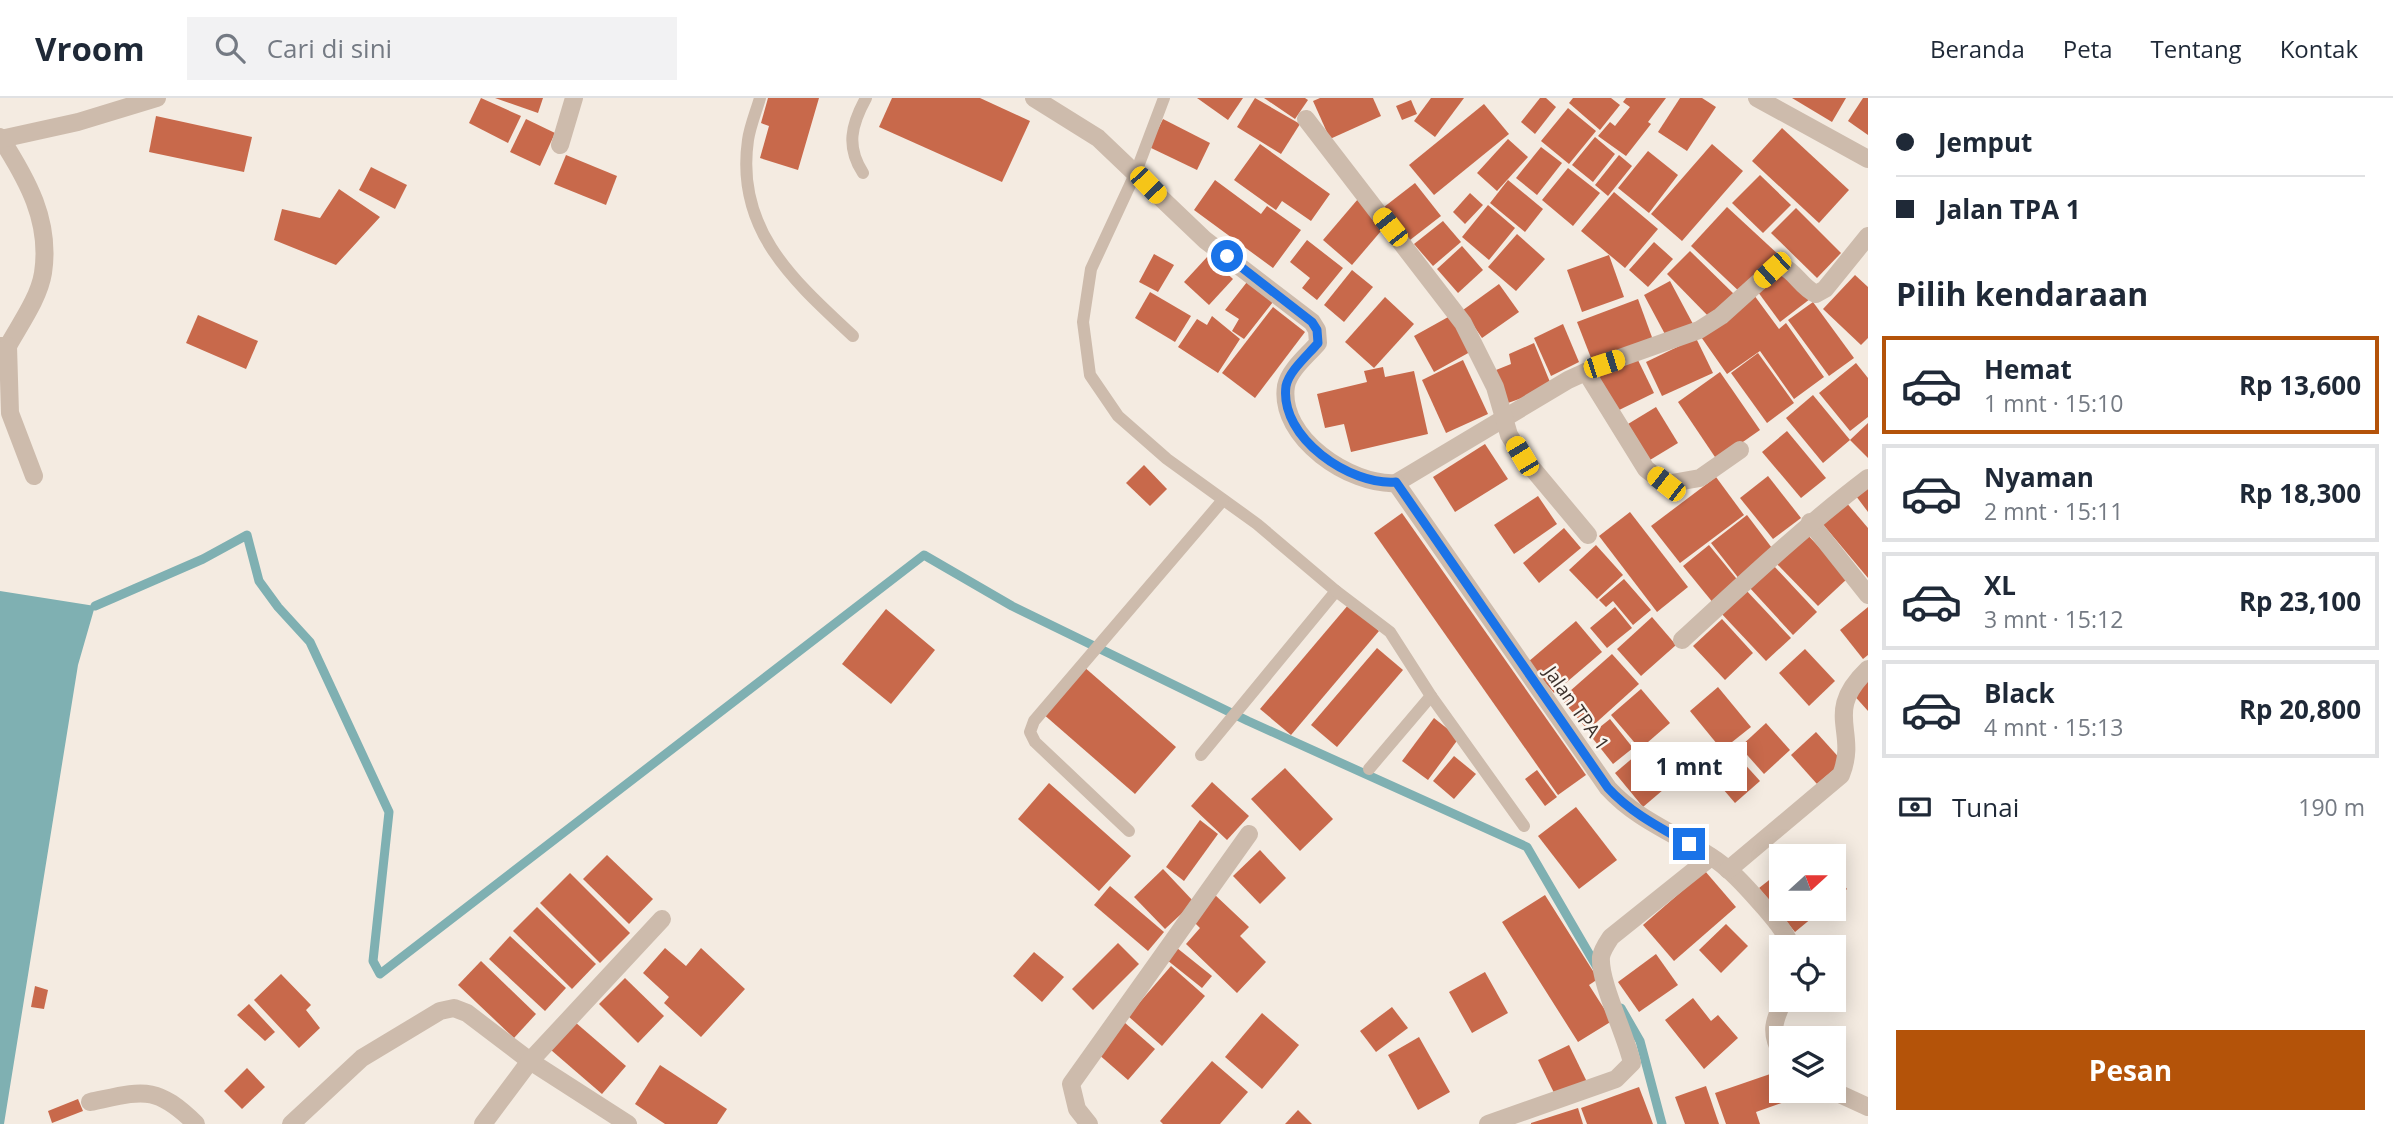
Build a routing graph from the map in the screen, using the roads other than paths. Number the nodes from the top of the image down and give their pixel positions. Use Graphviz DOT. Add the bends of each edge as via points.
graph roads {
  1 [pos="157,98"];
  2 [pos="574,98"];
  3 [pos="760,98"];
  4 [pos="866,98"];
  5 [pos="1034,98"];
  6 [pos="1164,98"];
  7 [pos="1757,98"];
  8 [pos="1306,119"];
  9 [pos="1,138"];
  10 [pos="560,145"];
  11 [pos="1868,159"];
  12 [pos="1136,172"];
  13 [pos="863,173"];
  14 [pos="1868,236"];
  15 [pos="852,336"];
  16 [pos="4,346"];
  17 [pos="1587,372"];
  18 [pos="1502,418"];
  19 [pos="1740,450"];
  20 [pos="34,476"];
  21 [pos="1868,478"];
  22 [pos="1396,482"];
  23 [pos="1223,500"];
  24 [pos="1810,522"];
  25 [pos="1588,535"];
  26 [pos="1336,591"];
  27 [pos="1868,595"];
  28 [pos="1682,640"];
  29 [pos="1868,669"];
  30 [pos="1431,696"];
  31 [pos="1201,755"];
  32 [pos="1370,769"];
  33 [pos="1524,827"];
  34 [pos="1129,831"];
  35 [pos="1249,834"];
  36 [pos="1711,856"];
  37 [pos="1728,870"];
  38 [pos="662,919"];
  39 [pos="1784,935"];
  40 [pos="530,1061"];
  41 [pos="1846,1097"];
  42 [pos="90,1102"];
  43 [pos="1868,1107"];
  44 [pos="1496,1123"];
  45 [pos="197,1124"];
  46 [pos="291,1124"];
  47 [pos="482,1124"];
  48 [pos="628,1124"];
  49 [pos="1088,1124"];
  1 -- 9 [label="street" via="78,122"];
  2 -- 10 [label="street"];
  3 -- 15 [label="lane" via="748,139 752,207 775,257"];
  4 -- 13 [label="lane" via="850,144"];
  5 -- 12 [label="street" via="1098,138"];
  6 -- 12 [label="lane"];
  7 -- 11 [label="street"];
  8 -- 18 [label="street" via="1463,323 1495,387"];
  9 -- 16 [label="street" via="33,192 44,255 35,296"];
  12 -- 22 [label="street" via="1205,240 1312,322 1318,343 1286,387 1299,431 1329,461 1353,476 1381,484"];
  12 -- 23 [label="lane" via="1091,269 1083,323 1090,375 1118,416"];
  14 -- 17 [label="street" via="1825,289 1807,290 1782,266 1699,330"];
  16 -- 20 [label="street" via="13,428"];
  17 -- 18 [label="street"];
  17 -- 19 [label="street" via="1646,469 1666,484 1700,478"];
  18 -- 22 [label="street"];
  18 -- 25 [label="street" via="1522,456"];
  21 -- 24 [label="street"];
  22 -- 36 [label="street, Jalan TPA 1" via="1608,788 1644,819"];
  23 -- 26 [label="lane"];
  23 -- 34 [label="lane" via="1115,623 1034,721 1030,733"];
  24 -- 27 [label="street"];
  24 -- 28 [label="street"];
  26 -- 30 [label="lane" via="1390,632"];
  26 -- 31 [label="lane"];
  29 -- 37 [label="street" via="1850,686 1844,700 1841,775"];
  30 -- 32 [label="lane"];
  30 -- 33 [label="lane"];
  35 -- 49 [label="street" via="1071,1084 1077,1108"];
  36 -- 37 [label="street, Jalan TPA 1"];
  36 -- 44 [label="street" via="1605,945 1601,957 1604,973 1632,1063 1626,1072"];
  37 -- 39 [label="street, Jalan TPA 1"];
  38 -- 40 [label="street"];
  40 -- 46 [label="street" via="467,1013 454,1008 440,1011 362,1058"];
  40 -- 47 [label="street"];
  40 -- 48 [label="street"];
  41 -- 43 [label="street"];
  42 -- 45 [label="street" via="138,1092 157,1094"];
}
